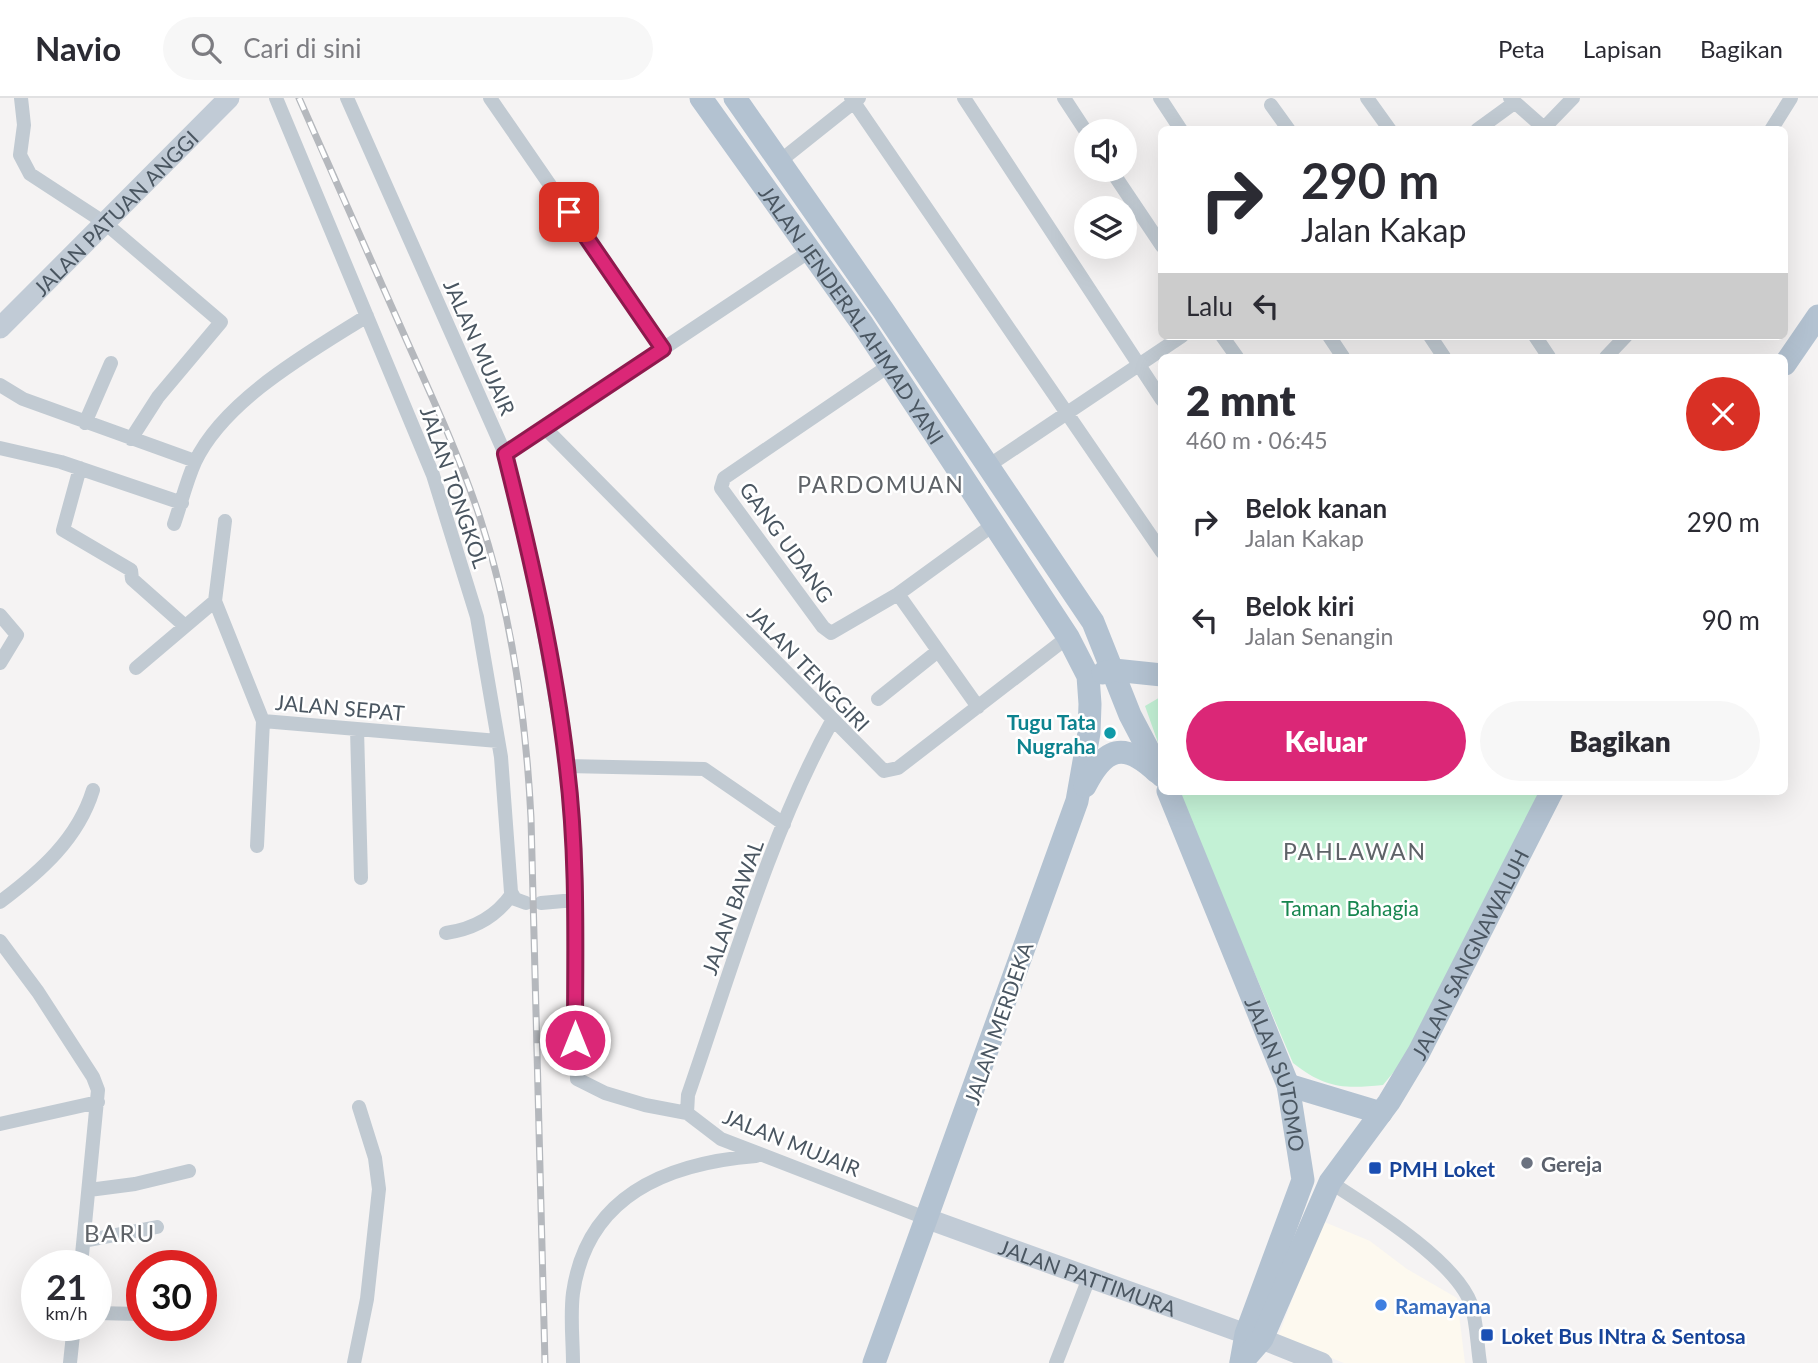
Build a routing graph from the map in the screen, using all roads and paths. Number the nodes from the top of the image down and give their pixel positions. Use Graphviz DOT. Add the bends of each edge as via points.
graph roads {
  1 [pos="21,98"];
  2 [pos="229,98"];
  3 [pos="276,98"];
  4 [pos="347,98"];
  5 [pos="490,98"];
  6 [pos="701,98"];
  7 [pos="735,98"];
  8 [pos="964,98"];
  9 [pos="1064,98"];
  10 [pos="1160,98"];
  11 [pos="1367,98"];
  12 [pos="1573,98"];
  13 [pos="1791,98"];
  14 [pos="855,99"];
  15 [pos="1512,101"];
  16 [pos="1271,105"];
  17 [pos="1078,119"];
  18 [pos="1178,126"];
  19 [pos="1286,126"];
  20 [pos="1387,126"];
  21 [pos="1482,126"];
  22 [pos="1541,126"];
  23 [pos="1547,126"];
  24 [pos="1774,126"];
  25 [pos="765,141"];
  26 [pos="742,158"];
  27 [pos="780,161"];
  28 [pos="1119,182"];
  29 [pos="105,223"];
  30 [pos="1158,240"];
  31 [pos="810,251"];
  32 [pos="883,310"];
  33 [pos="367,316"];
  34 [pos="1818,316"];
  35 [pos="863,325"];
  36 [pos="0,328"];
  37 [pos="1176,340"];
  38 [pos="1622,340"];
  39 [pos="663,349"];
  40 [pos="1609,354"];
  41 [pos="1788,360"];
  42 [pos="111,363"];
  43 [pos="890,365"];
  44 [pos="1140,366"];
  45 [pos="0,385"];
  46 [pos="1158,394"];
  47 [pos="1066,411"];
  48 [pos="85,423"];
  49 [pos="545,428"];
  50 [pos="131,439"];
  51 [pos="0,448"];
  52 [pos="505,454"];
  53 [pos="195,461"];
  54 [pos="80,468"];
  55 [pos="992,472"];
  56 [pos="974,495"];
  57 [pos="182,503"];
  58 [pos="225,522"];
  59 [pos="174,524"];
  60 [pos="993,525"];
  61 [pos="1158,546"];
  62 [pos="898,594"];
  63 [pos="215,601"];
  64 [pos="0,615"];
  65 [pos="185,626"];
  66 [pos="1068,637"];
  67 [pos="938,651"];
  68 [pos="0,663"];
  69 [pos="135,668"];
  70 [pos="1114,670"];
  71 [pos="1158,675"];
  72 [pos="1088,676"];
  73 [pos="878,699"];
  74 [pos="978,707"];
  75 [pos="832,721"];
  76 [pos="263,722"];
  77 [pos="357,729"];
  78 [pos="498,741"];
  79 [pos="567,766"];
  80 [pos="1158,769"];
  81 [pos="1158,773"];
  82 [pos="93,790"];
  83 [pos="1170,795"];
  84 [pos="1550,795"];
  85 [pos="1077,801"];
  86 [pos="784,824"];
  87 [pos="257,846"];
  88 [pos="361,878"];
  89 [pos="512,894"];
  90 [pos="575,900"];
  91 [pos="0,902"];
  92 [pos="526,903"];
  93 [pos="541,903"];
  94 [pos="446,933"];
  95 [pos="0,942"];
  96 [pos="1288,1085"];
  97 [pos="98,1102"];
  98 [pos="359,1107"];
  99 [pos="687,1113"];
  100 [pos="1381,1113"];
  101 [pos="0,1124"];
  102 [pos="760,1155"];
  103 [pos="189,1171"];
  104 [pos="1330,1182"];
  105 [pos="89,1190"];
  106 [pos="928,1219"];
  107 [pos="157,1227"];
  108 [pos="84,1241"];
  109 [pos="83,1250"];
  110 [pos="1089,1278"];
  111 [pos="1254,1337"];
  112 [pos="72,1341"];
  113 [pos="70,1363"];
  114 [pos="354,1363"];
  115 [pos="573,1363"];
  116 [pos="874,1363"];
  117 [pos="1056,1363"];
  118 [pos="1241,1363"];
  119 [pos="1322,1363"];
  120 [pos="1480,1363"];
  1 -- 29 [label="street" via="20,155 30,174"];
  2 -- 29 [label="street, JALAN PATUAN ANGGI"];
  3 -- 33 [label="street, JALAN TONGKOL"];
  4 -- 52 [label="street, JALAN MUJAIR"];
  5 -- 39 [label="street"];
  6 -- 26 [label="main road, JALAN JENDERAL AHMAD YANI"];
  7 -- 25 [label="main road, JALAN JENDERAL AHMAD YANI"];
  8 -- 44 [label="street"];
  9 -- 17 [label="street"];
  10 -- 18 [label="street"];
  11 -- 20 [label="street"];
  12 -- 23 [label="street"];
  13 -- 24 [label="street"];
  14 -- 27 [label="street"];
  14 -- 47 [label="street"];
  15 -- 21 [label="street"];
  15 -- 22 [label="street"];
  16 -- 19 [label="street"];
  25 -- 26 [label="main road"];
  25 -- 27 [label="main road, JALAN JENDERAL AHMAD YANI"];
  26 -- 31 [label="main road, JALAN JENDERAL AHMAD YANI"];
  27 -- 32 [label="main road, JALAN JENDERAL AHMAD YANI"];
  28 -- 30 [label="street"];
  29 -- 36 [label="street, JALAN PATUAN ANGGI"];
  29 -- 50 [label="street" via="221,322 158,397"];
  31 -- 35 [label="main road, JALAN JENDERAL AHMAD YANI"];
  31 -- 39 [label="street"];
  32 -- 35 [label="main road"];
  32 -- 55 [label="main road, JALAN JENDERAL AHMAD YANI"];
  33 -- 53 [label="street" via="276,374 227,418"];
  33 -- 78 [label="street, JALAN TONGKOL" via="433,475 477,617"];
  34 -- 41 [label="main road"];
  35 -- 43 [label="main road, JALAN JENDERAL AHMAD YANI"];
  37 -- 44 [label="street"];
  38 -- 40 [label="street"];
  39 -- 49 [label="street"];
  42 -- 48 [label="street"];
  43 -- 56 [label="main road, JALAN JENDERAL AHMAD YANI"];
  43 -- 62 [label="street, GANG UDANG" via="721,484 827,631 836,632"];
  44 -- 46 [label="street"];
  44 -- 47 [label="street"];
  45 -- 48 [label="street"];
  47 -- 55 [label="street"];
  47 -- 61 [label="street"];
  48 -- 50 [label="street"];
  49 -- 52 [label="street"];
  49 -- 75 [label="street, JALAN TENGGIRI"];
  50 -- 53 [label="street"];
  51 -- 54 [label="street"];
  52 -- 79 [label="street, JALAN MUJAIR" via="531,558"];
  53 -- 57 [label="street"];
  54 -- 57 [label="street"];
  54 -- 65 [label="street" via="62,529 131,570 132,579"];
  55 -- 56 [label="main road"];
  55 -- 70 [label="main road, JALAN JENDERAL AHMAD YANI" via="1093,622"];
  56 -- 60 [label="main road, JALAN JENDERAL AHMAD YANI"];
  57 -- 59 [label="street"];
  58 -- 63 [label="street, JALAN SEPAT"];
  60 -- 62 [label="street, GANG UDANG"];
  60 -- 66 [label="main road, JALAN JENDERAL AHMAD YANI"];
  62 -- 67 [label="street"];
  63 -- 65 [label="street"];
  63 -- 76 [label="street, JALAN SEPAT"];
  64 -- 68 [label="street" via="17,635"];
  65 -- 69 [label="street"];
  66 -- 72 [label="main road, JALAN JENDERAL AHMAD YANI"];
  66 -- 74 [label="street, JALAN TENGGIRI"];
  67 -- 73 [label="street"];
  67 -- 74 [label="street"];
  70 -- 71 [label="main road"];
  70 -- 72 [label="main road"];
  70 -- 80 [label="main road" via="1130,715"];
  72 -- 85 [label="main road, JALAN MERDEKA" via="1089,733"];
  74 -- 75 [label="street, JALAN TENGGIRI" via="891,771 877,768"];
  75 -- 86 [label="street, JALAN BAWAL"];
  76 -- 77 [label="street, JALAN SEPAT"];
  76 -- 87 [label="street"];
  77 -- 78 [label="street, JALAN SEPAT"];
  77 -- 88 [label="street"];
  78 -- 89 [label="street, JALAN TONGKOL"];
  79 -- 86 [label="street" via="702,769"];
  79 -- 90 [label="street, JALAN MUJAIR"];
  81 -- 85 [label="main road" via="1143,759 1116,752 1102,758"];
  82 -- 91 [label="street" via="77,828 61,849"];
  83 -- 96 [label="main road, JALAN SUTOMO"];
  84 -- 100 [label="main road, JALAN SANGNAWALUH" via="1419,1052"];
  85 -- 106 [label="main road, JALAN MERDEKA"];
  86 -- 99 [label="street, JALAN BAWAL" via="688,1095"];
  89 -- 92 [label="street"];
  89 -- 94 [label="street" via="478,924"];
  90 -- 93 [label="street"];
  90 -- 99 [label="street, JALAN MUJAIR" via="577,1079 605,1093"];
  95 -- 97 [label="street" via="93,1077"];
  96 -- 100 [label="main road"];
  96 -- 111 [label="main road, JALAN SUTOMO" via="1303,1180"];
  97 -- 101 [label="street"];
  97 -- 105 [label="street"];
  98 -- 114 [label="street" via="380,1189 368,1299"];
  99 -- 102 [label="street, JALAN MUJAIR" via="721,1139"];
  100 -- 104 [label="main road, JALAN SANGNAWALUH"];
  102 -- 106 [label="street, JALAN MUJAIR"];
  102 -- 115 [label="street" via="712,1159 671,1171 636,1188 609,1212 584,1251 573,1294"];
  103 -- 105 [label="street"];
  104 -- 111 [label="main road, JALAN SUTOMO"];
  104 -- 120 [label="street" via="1401,1232 1460,1282 1471,1305"];
  105 -- 108 [label="street"];
  106 -- 110 [label="street, JALAN PATTIMURA"];
  106 -- 116 [label="main road, JALAN MERDEKA"];
  107 -- 108 [label="street"];
  108 -- 109 [label="street"];
  110 -- 111 [label="street, JALAN PATTIMURA"];
  110 -- 117 [label="street"];
  111 -- 118 [label="main road, JALAN SUTOMO"];
  111 -- 119 [label="street, JALAN PATTIMURA"];
  112 -- 113 [label="street"];
}
